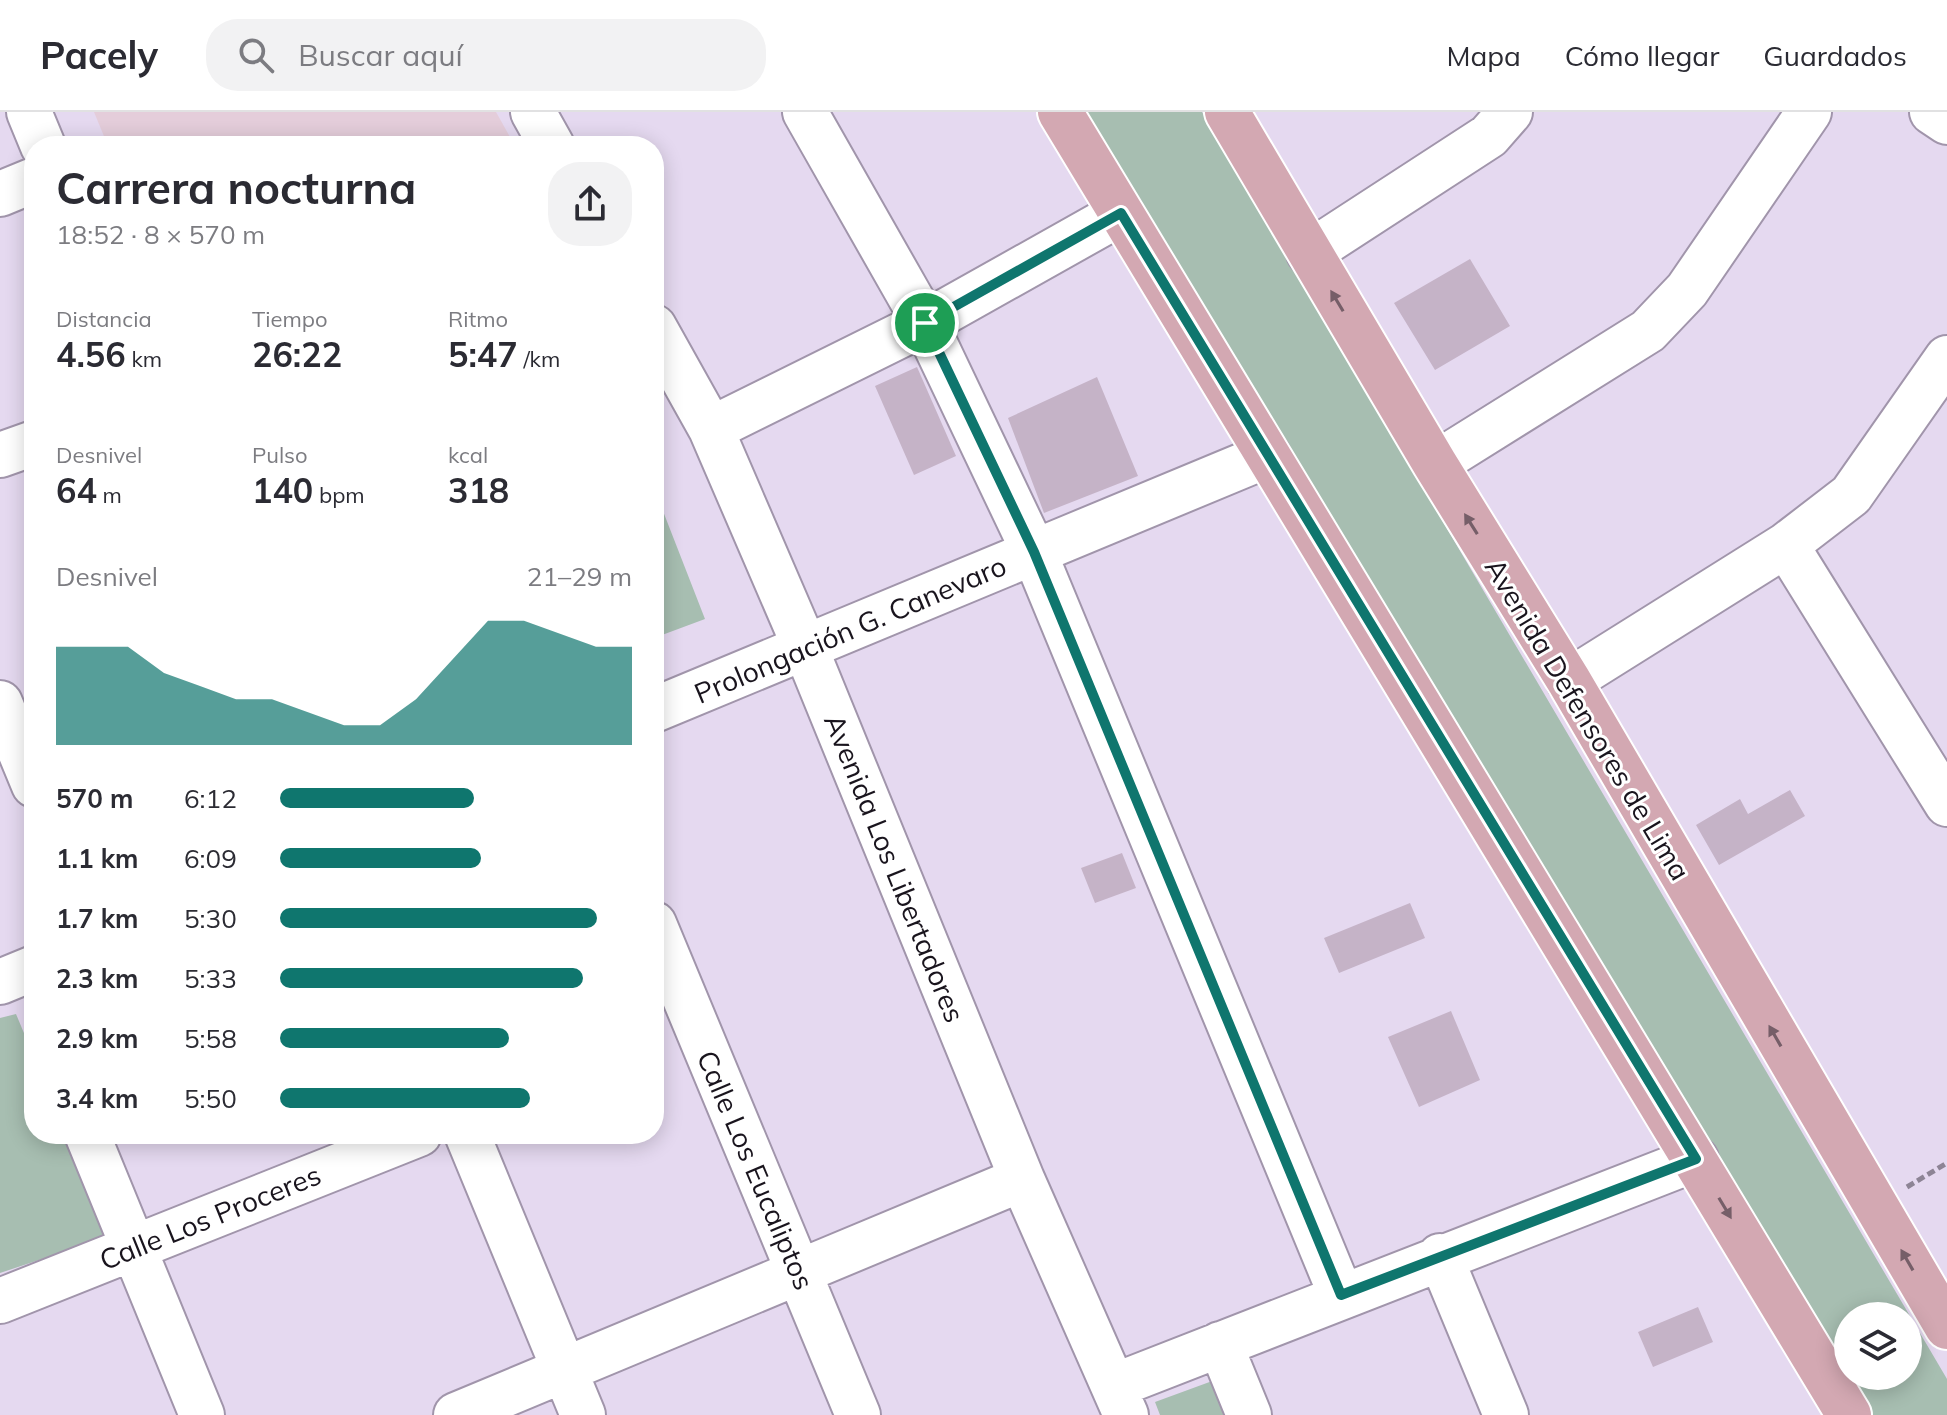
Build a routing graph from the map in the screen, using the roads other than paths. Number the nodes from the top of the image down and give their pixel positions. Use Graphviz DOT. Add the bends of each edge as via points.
graph roads {
  1 [pos="29,112"];
  2 [pos="533,112"];
  3 [pos="805,112"];
  4 [pos="1060,112"];
  5 [pos="1227,112"];
  6 [pos="1510,112"];
  7 [pos="1809,112"];
  8 [pos="1932,112"];
  9 [pos="1947,122"];
  10 [pos="39,136"];
  11 [pos="546,136"];
  12 [pos="24,184"];
  13 [pos="0,194"];
  14 [pos="1121,213"];
  15 [pos="1309,253"];
  16 [pos="925,323"];
  17 [pos="664,345"];
  18 [pos="1947,358"];
  19 [pos="711,429"];
  20 [pos="24,447"];
  21 [pos="0,455"];
  22 [pos="1268,455"];
  23 [pos="1435,464"];
  24 [pos="1786,545"];
  25 [pos="1034,552"];
  26 [pos="805,647"];
  27 [pos="1569,681"];
  28 [pos="664,706"];
  29 [pos="15,714"];
  30 [pos="24,748"];
  31 [pos="1940,778"];
  32 [pos="664,948"];
  33 [pos="91,1144"];
  34 [pos="394,1144"];
  35 [pos="471,1144"];
  36 [pos="1696,1159"];
  37 [pos="1022,1179"];
  38 [pos="134,1248"];
  39 [pos="1440,1256"];
  40 [pos="797,1271"];
  41 [pos="1341,1295"];
  42 [pos="0,1301"];
  43 [pos="1947,1327"];
  44 [pos="1220,1344"];
  45 [pos="564,1369"];
  46 [pos="1120,1400"];
  47 [pos="202,1415"];
  48 [pos="456,1415"];
  49 [pos="583,1415"];
  50 [pos="858,1415"];
  51 [pos="1249,1415"];
  52 [pos="1506,1415"];
  53 [pos="1849,1415"];
  1 -- 10 [label="street"];
  2 -- 11 [label="street"];
  3 -- 16 [label="street"];
  4 -- 14 [label="main road"];
  5 -- 15 [label="main road, Avenida Defensores de Lima"];
  6 -- 15 [label="street" via="1489,136"];
  7 -- 23 [label="street" via="1687,290 1648,331"];
  8 -- 9 [label="street"];
  12 -- 13 [label="street"];
  14 -- 16 [label="street"];
  14 -- 22 [label="main road"];
  23 -- 15 [label="main road, Avenida Defensores de Lima, one-way"];
  16 -- 19 [label="street"];
  16 -- 25 [label="street"];
  17 -- 19 [label="street, Avenida Los Libertadores"];
  18 -- 24 [label="street" via="1851,495"];
  19 -- 26 [label="street, Avenida Los Libertadores"];
  20 -- 21 [label="street"];
  22 -- 25 [label="street, Prolongación G. Canevaro"];
  22 -- 36 [label="main road"];
  27 -- 23 [label="main road, Avenida Defensores de Lima, one-way"];
  24 -- 27 [label="street"];
  24 -- 31 [label="street"];
  25 -- 26 [label="street, Prolongación G. Canevaro"];
  25 -- 41 [label="street"];
  26 -- 28 [label="street, Prolongación G. Canevaro"];
  26 -- 37 [label="street, Avenida Los Libertadores"];
  43 -- 27 [label="main road, Avenida Defensores de Lima, one-way"];
  29 -- 30 [label="street"];
  32 -- 40 [label="street, Calle Los Eucaliptos"];
  33 -- 38 [label="street"];
  34 -- 38 [label="street, Calle Los Proceres"];
  35 -- 45 [label="street"];
  36 -- 39 [label="street"];
  36 -- 53 [label="main road, one-way"];
  37 -- 40 [label="street"];
  37 -- 46 [label="street, Avenida Los Libertadores"];
  38 -- 42 [label="street, Calle Los Proceres"];
  38 -- 47 [label="street"];
  39 -- 41 [label="street"];
  39 -- 52 [label="street"];
  40 -- 45 [label="street"];
  40 -- 50 [label="street, Calle Los Eucaliptos"];
  41 -- 44 [label="street"];
  44 -- 46 [label="street"];
  44 -- 51 [label="street"];
  45 -- 48 [label="street"];
  45 -- 49 [label="street"];
}
